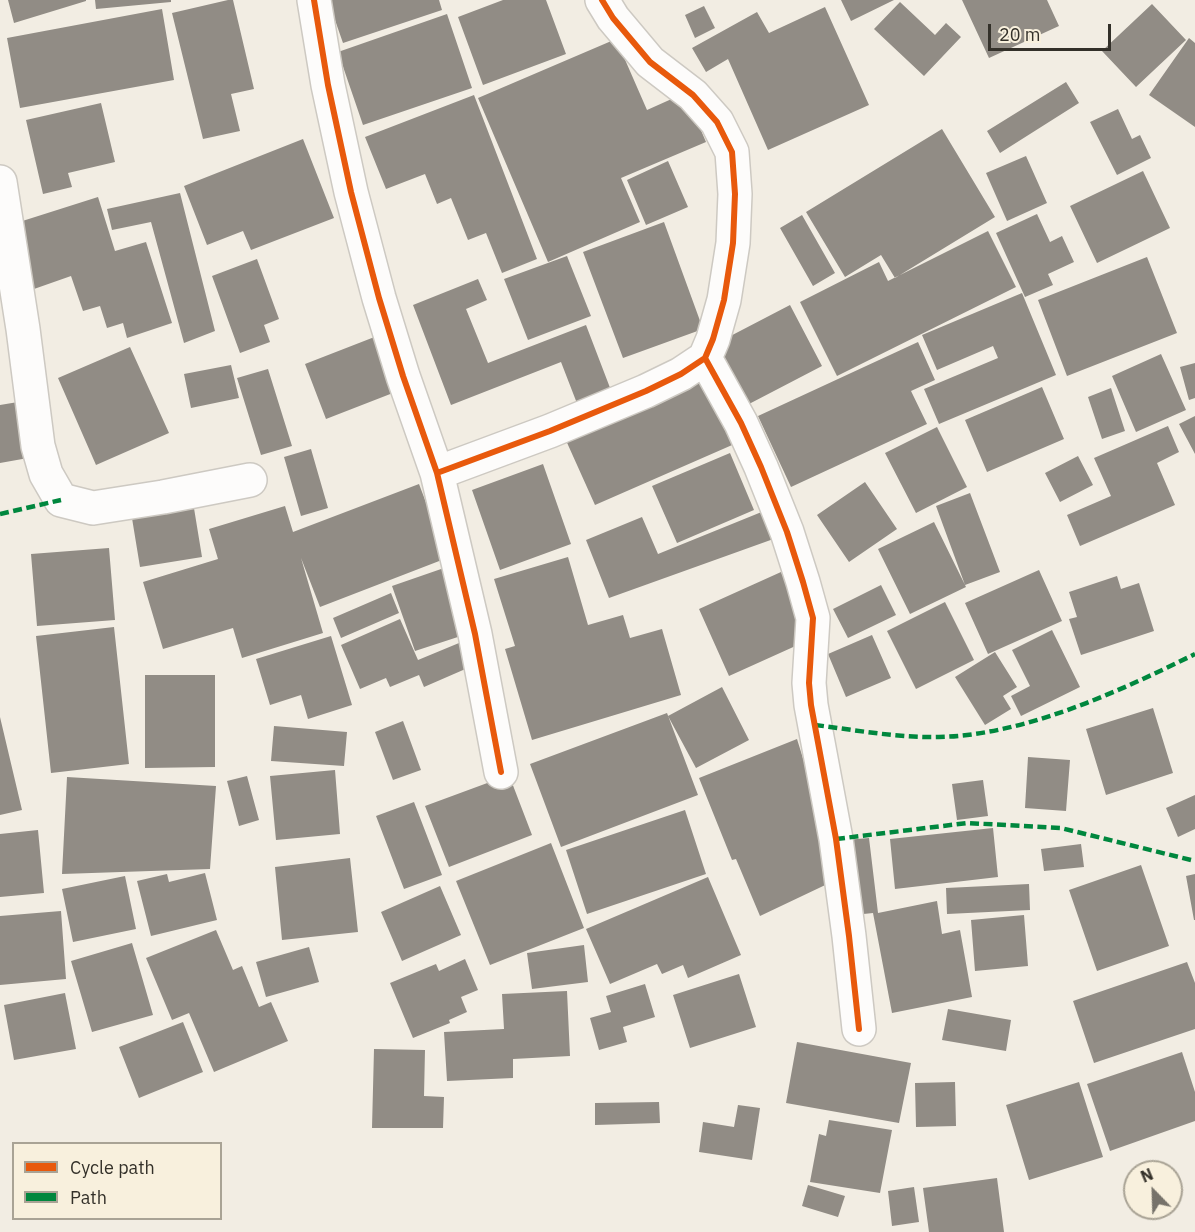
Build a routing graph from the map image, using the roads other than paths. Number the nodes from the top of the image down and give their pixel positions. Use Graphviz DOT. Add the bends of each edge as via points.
graph roads {
  1 [pos="314,0"];
  2 [pos="602,0"];
  3 [pos="0,182"];
  4 [pos="705,357"];
  5 [pos="437,473"];
  6 [pos="250,480"];
  7 [pos="501,772"];
  8 [pos="859,1029"];
  1 -- 5 [label="street" via="354,203 379,298"];
  2 -- 4 [label="street" via="650,62 693,95 717,122 732,152 733,243 724,300"];
  3 -- 6 [label="street" via="38,446 46,474 61,500 93,508"];
  4 -- 5 [label="street" via="646,391"];
  4 -- 8 [label="street" via="761,467 813,618 811,705 836,839"];
  5 -- 7 [label="street" via="475,634"];
}
